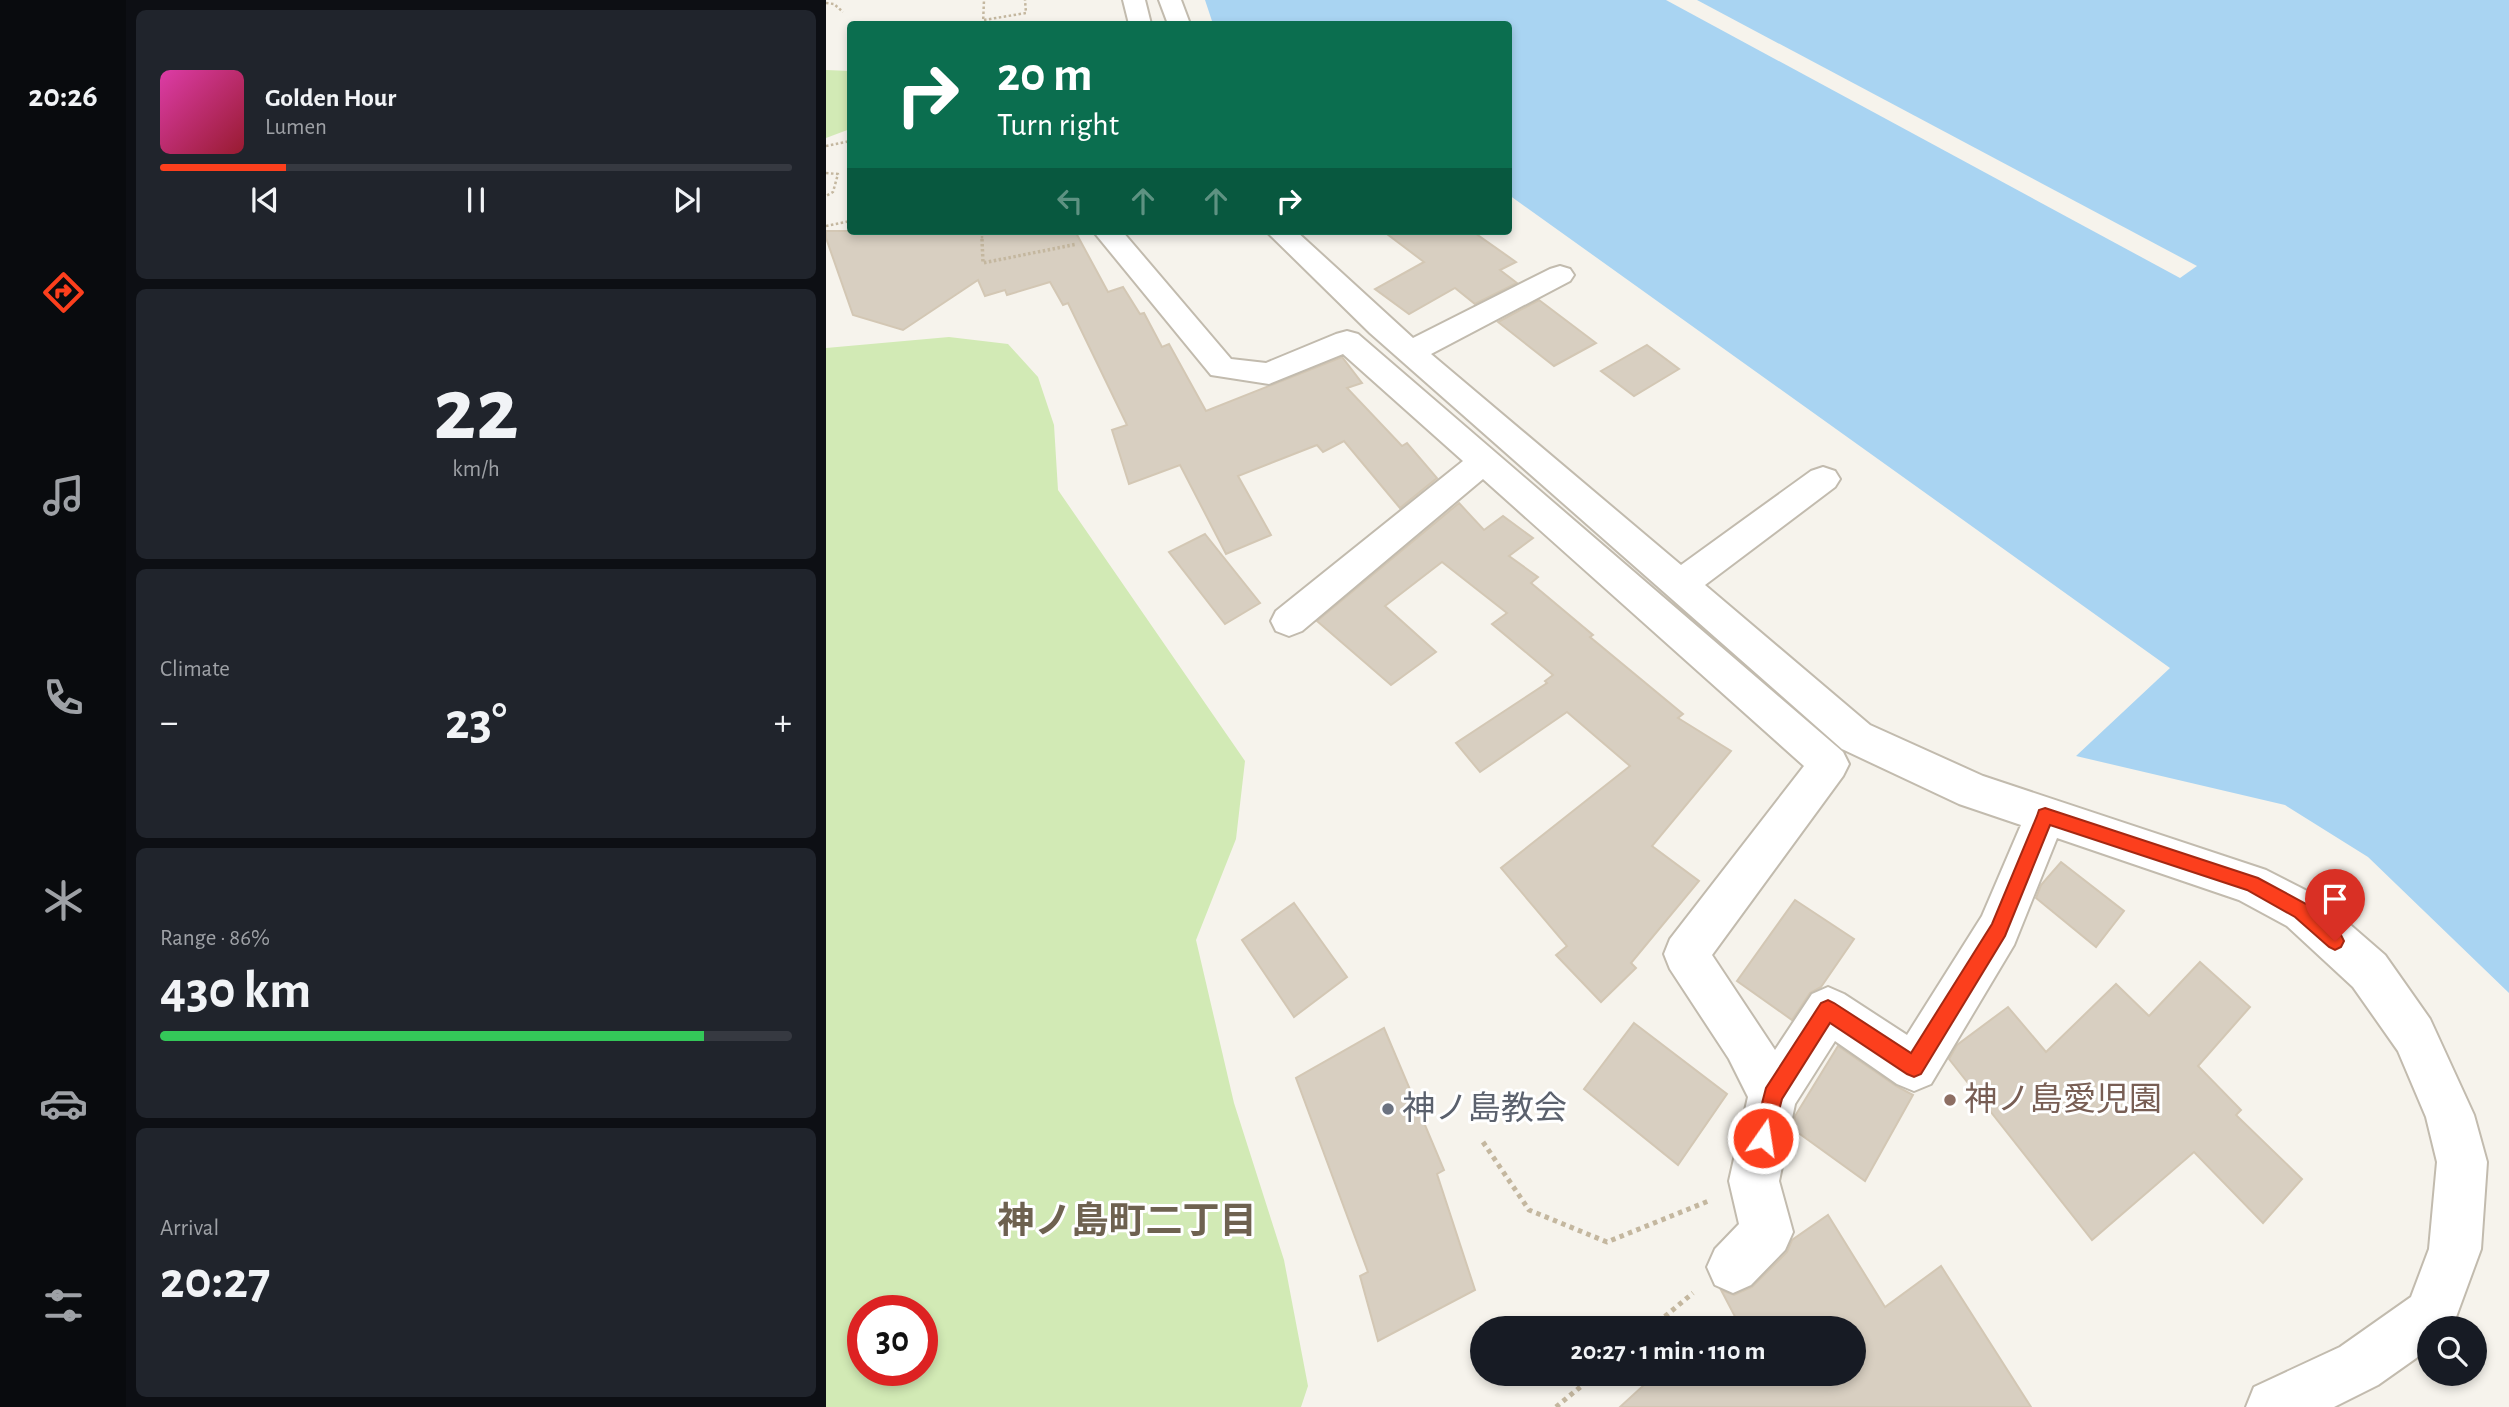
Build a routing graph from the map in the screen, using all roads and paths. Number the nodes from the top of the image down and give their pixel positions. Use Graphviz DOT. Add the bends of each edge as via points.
graph roads {
  1 [pos="984,0"];
  2 [pos="1026,0"];
  3 [pos="1133,0"];
  4 [pos="1170,0"];
  5 [pos="826,3"];
  6 [pos="843,12"];
  7 [pos="984,21"];
  8 [pos="989,21"];
  9 [pos="1139,21"];
  10 [pos="1178,21"];
  11 [pos="847,142"];
  12 [pos="826,146"];
  13 [pos="826,173"];
  14 [pos="826,196"];
  15 [pos="847,222"];
  16 [pos="826,226"];
  17 [pos="982,235"];
  18 [pos="1105,235"];
  19 [pos="1110,235"];
  20 [pos="1283,235"];
  21 [pos="1560,275"];
  22 [pos="1363,333"];
  23 [pos="1410,352"];
  24 [pos="1484,461"];
  25 [pos="1823,479"];
  26 [pos="1679,584"];
  27 [pos="1289,621"];
  28 [pos="1843,750"];
  29 [pos="2045,816"];
  30 [pos="1773,1095"];
  31 [pos="1483,1142"];
  32 [pos="1754,1181"];
  33 [pos="1733,1267"];
  34 [pos="1666,1316"];
  35 [pos="1581,1386"];
  36 [pos="1556,1407"];
  37 [pos="2274,1407"];
  1 -- 7 [label="path"];
  2 -- 8 [label="path" via="1026,13"];
  3 -- 9 [label="street"];
  4 -- 10 [label="street"];
  5 -- 6 [label="path"];
  11 -- 12 [label="path"];
  13 -- 14 [label="path" via="838,174 833,192"];
  15 -- 16 [label="path"];
  17 -- 18 [label="path" via="983,263"];
  19 -- 22 [label="street" via="1222,368 1269,374"];
  20 -- 22 [label="street"];
  21 -- 23 [label="street"];
  22 -- 23 [label="street"];
  22 -- 24 [label="street"];
  23 -- 26 [label="street"];
  24 -- 27 [label="street"];
  24 -- 28 [label="street"];
  25 -- 26 [label="street"];
  26 -- 28 [label="street"];
  28 -- 29 [label="street"];
  28 -- 30 [label="street" via="1686,954"];
  29 -- 30 [label="street" via="1998,930 1914,1067 1828,1010"];
  29 -- 37 [label="street" via="2251,884 2302,911 2369,971 2414,1035 2450,1115 2462,1162 2455,1249 2431,1315 2359,1366"];
  30 -- 32 [label="street"];
  31 -- 32 [label="path" via="1529,1210 1606,1242"];
  32 -- 33 [label="street" via="1767,1231"];
  33 -- 34 [label="path"];
  35 -- 36 [label="path"];
}
